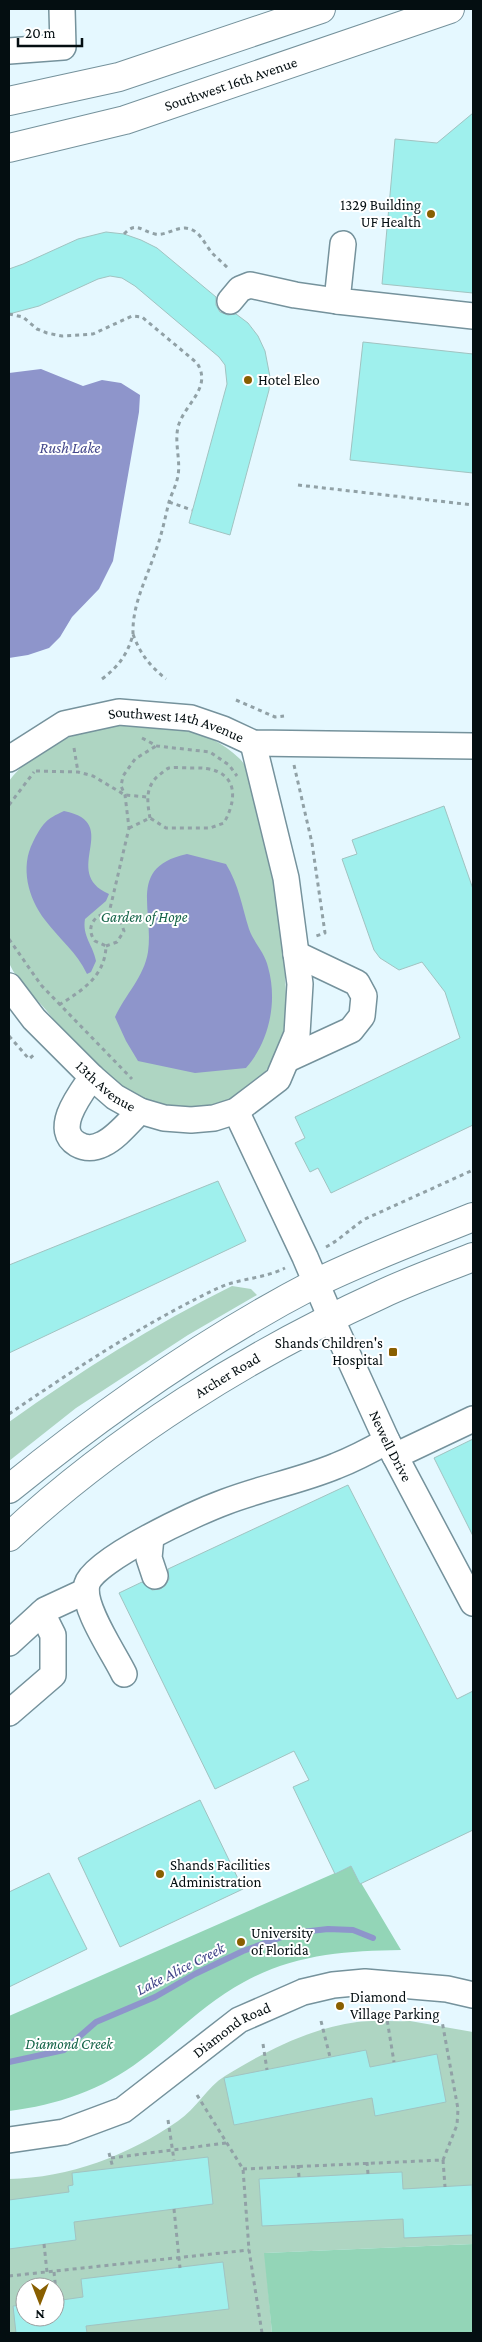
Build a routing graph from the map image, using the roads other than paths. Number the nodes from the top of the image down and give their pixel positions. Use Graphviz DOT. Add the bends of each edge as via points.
graph roads {
  1 [pos="62,9"];
  2 [pos="321,9"];
  3 [pos="450,9"];
  4 [pos="9,51"];
  5 [pos="9,101"];
  6 [pos="9,148"];
  7 [pos="343,244"];
  8 [pos="230,301"];
  9 [pos="337,301"];
  10 [pos="473,316"];
  11 [pos="252,743"];
  12 [pos="473,746"];
  13 [pos="9,759"];
  14 [pos="304,946"];
  15 [pos="9,986"];
  16 [pos="288,1059"];
  17 [pos="92,1077"];
  18 [pos="140,1111"];
  19 [pos="236,1111"];
  20 [pos="473,1217"];
  21 [pos="473,1257"];
  22 [pos="317,1283"];
  23 [pos="331,1318"];
  24 [pos="473,1419"];
  25 [pos="391,1448"];
  26 [pos="9,1489"];
  27 [pos="9,1537"];
  28 [pos="150,1537"];
  29 [pos="154,1576"];
  30 [pos="86,1591"];
  31 [pos="473,1603"];
  32 [pos="42,1613"];
  33 [pos="9,1642"];
  34 [pos="124,1674"];
  35 [pos="9,1713"];
  36 [pos="473,1995"];
  37 [pos="9,2140"];
  1 -- 4 [label="street" via="63,47"];
  2 -- 5 [label="main road" via="119,77"];
  3 -- 6 [label="main road, Southwest 16th Avenue" via="134,117"];
  7 -- 9 [label="street"];
  8 -- 9 [label="street" via="240,289 250,285"];
  9 -- 10 [label="street"];
  11 -- 12 [label="street, Southwest 14th Avenue"];
  11 -- 13 [label="street, Southwest 14th Avenue" via="191,718 119,712 64,724"];
  11 -- 14 [label="street, 13th Avenue"];
  14 -- 16 [label="street, 13th Avenue" via="297,1034"];
  14 -- 16 [label="street" via="357,983 364,996 362,1016 350,1030"];
  15 -- 17 [label="street, 13th Avenue" via="34,1020"];
  16 -- 19 [label="street, 13th Avenue" via="278,1080"];
  17 -- 18 [label="street, 13th Avenue" via="115,1097"];
  17 -- 18 [label="street" via="68,1119 67,1131 73,1141 92,1148 104,1144"];
  18 -- 19 [label="street, 13th Avenue" via="164,1118 190,1120 214,1118"];
  19 -- 22 [label="street, Newell Drive"];
  20 -- 22 [label="main road"];
  21 -- 23 [label="main road, Archer Road"];
  22 -- 23 [label="street, Newell Drive"];
  22 -- 26 [label="main road" via="233,1330 130,1396"];
  23 -- 25 [label="street, Newell Drive"];
  23 -- 27 [label="main road, Archer Road" via="257,1358 146,1428 87,1471"];
  24 -- 25 [label="street"];
  25 -- 28 [label="street" via="226,1501"];
  25 -- 31 [label="street, Newell Drive"];
  28 -- 29 [label="street" via="149,1558"];
  28 -- 30 [label="street" via="96,1570"];
  30 -- 32 [label="street"];
  30 -- 34 [label="street" via="89,1606"];
  32 -- 33 [label="street"];
  32 -- 35 [label="street" via="53,1635 53,1675"];
  36 -- 37 [label="street, Diamond Road" via="447,1989 364,1982 303,1992 239,2020 123,2110 64,2132"];
}
